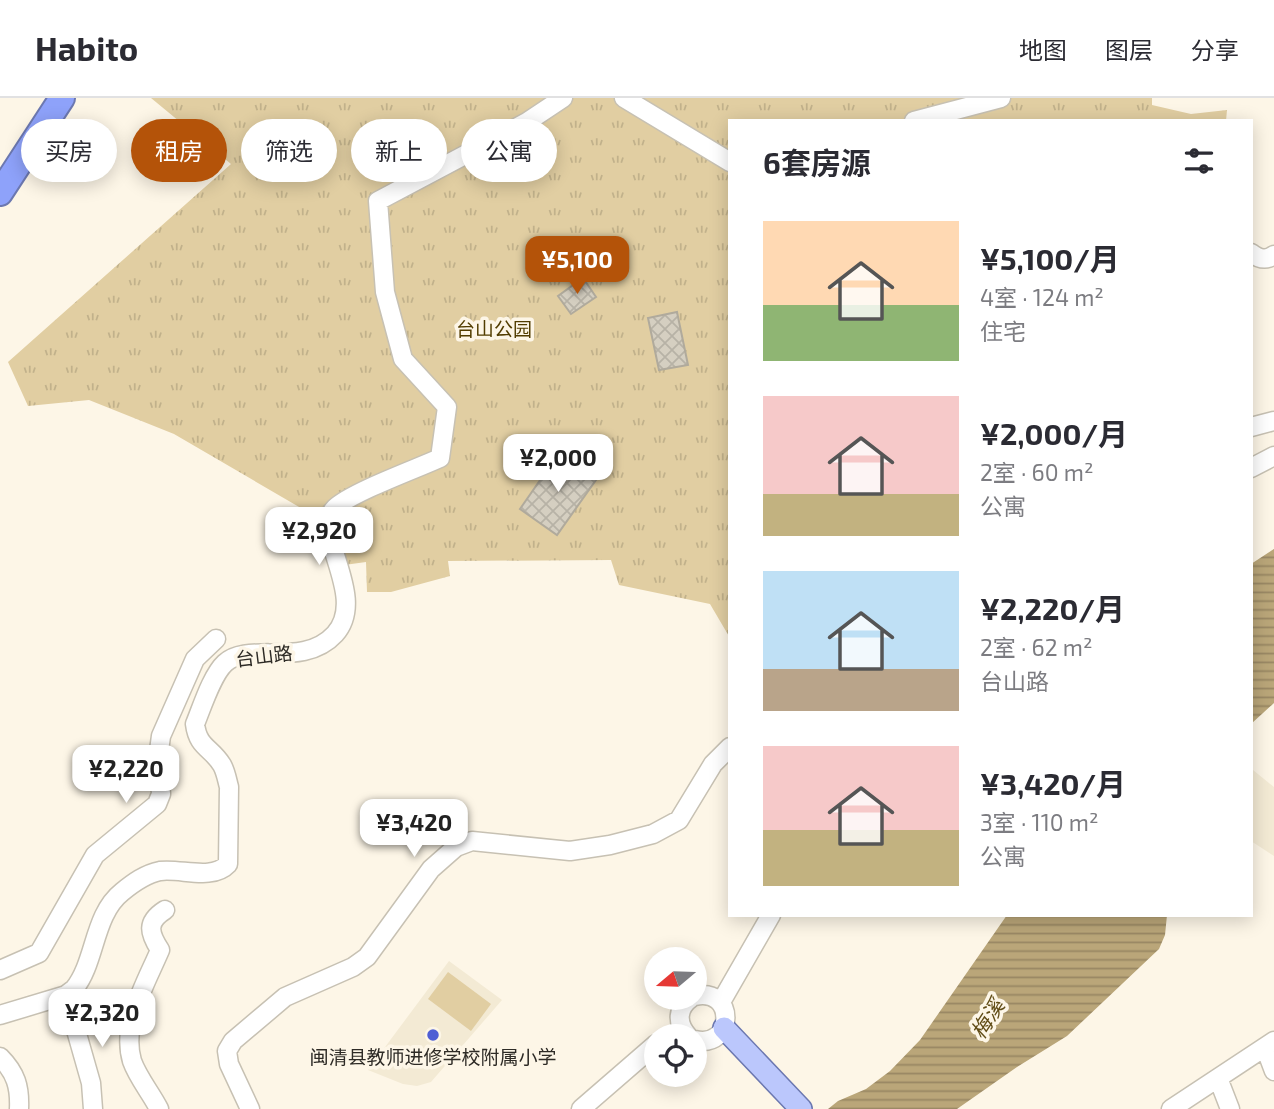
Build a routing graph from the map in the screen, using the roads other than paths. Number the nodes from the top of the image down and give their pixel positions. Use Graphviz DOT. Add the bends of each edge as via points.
graph roads {
  1 [pos="62,98"];
  2 [pos="564,98"];
  3 [pos="624,98"];
  4 [pos="1001,98"];
  5 [pos="922,119"];
  6 [pos="728,161"];
  7 [pos="0,193"];
  8 [pos="1253,255"];
  9 [pos="1274,255"];
  10 [pos="1274,421"];
  11 [pos="1253,426"];
  12 [pos="1274,456"];
  13 [pos="1253,467"];
  14 [pos="216,639"];
  15 [pos="728,749"];
  16 [pos="165,910"];
  17 [pos="770,917"];
  18 [pos="0,970"];
  19 [pos="66,995"];
  20 [pos="707,996"];
  21 [pos="720,1002"];
  22 [pos="0,1015"];
  23 [pos="721,1032"];
  24 [pos="707,1040"];
  25 [pos="1270,1044"];
  26 [pos="644,1054"];
  27 [pos="0,1057"];
  28 [pos="1274,1071"];
  29 [pos="1218,1078"];
  30 [pos="783,1098"];
  31 [pos="19,1109"];
  32 [pos="93,1109"];
  33 [pos="159,1109"];
  34 [pos="250,1109"];
  35 [pos="581,1109"];
  36 [pos="801,1109"];
  37 [pos="1171,1109"];
  38 [pos="1230,1109"];
  1 -- 7 [label="highway"];
  2 -- 19 [label="street, 台山路" via="378,201 385,292 403,359 447,407 440,458 334,508 327,528 346,597 346,611 334,635 323,644 293,654 243,655 223,664 195,724 200,744 214,756 229,787 228,864 210,872 159,872 119,894 77,986"];
  3 -- 6 [label="street"];
  4 -- 5 [label="street"];
  8 -- 9 [label="street" via="1263,259"];
  10 -- 11 [label="street"];
  12 -- 13 [label="street"];
  14 -- 18 [label="street" via="195,659 162,736 157,804 95,855 39,953"];
  15 -- 34 [label="street" via="713,764 679,820 653,834 570,850 472,841 449,851 367,957 285,997 233,1041 227,1051 229,1064"];
  16 -- 33 [label="street" via="152,922 151,936 159,950 129,1033 132,1060"];
  17 -- 21 [label="street"];
  19 -- 22 [label="street"];
  19 -- 32 [label="street" via="91,1083"];
  20 -- 21 [label="street"];
  21 -- 23 [label="street" via="726,1013"];
  23 -- 24 [label="street"];
  23 -- 30 [label="main road"];
  25 -- 28 [label="street"];
  25 -- 29 [label="street"];
  26 -- 35 [label="street"];
  27 -- 31 [label="street" via="17,1080"];
  29 -- 37 [label="street"];
  29 -- 38 [label="street"];
  30 -- 36 [label="main road"];
}
